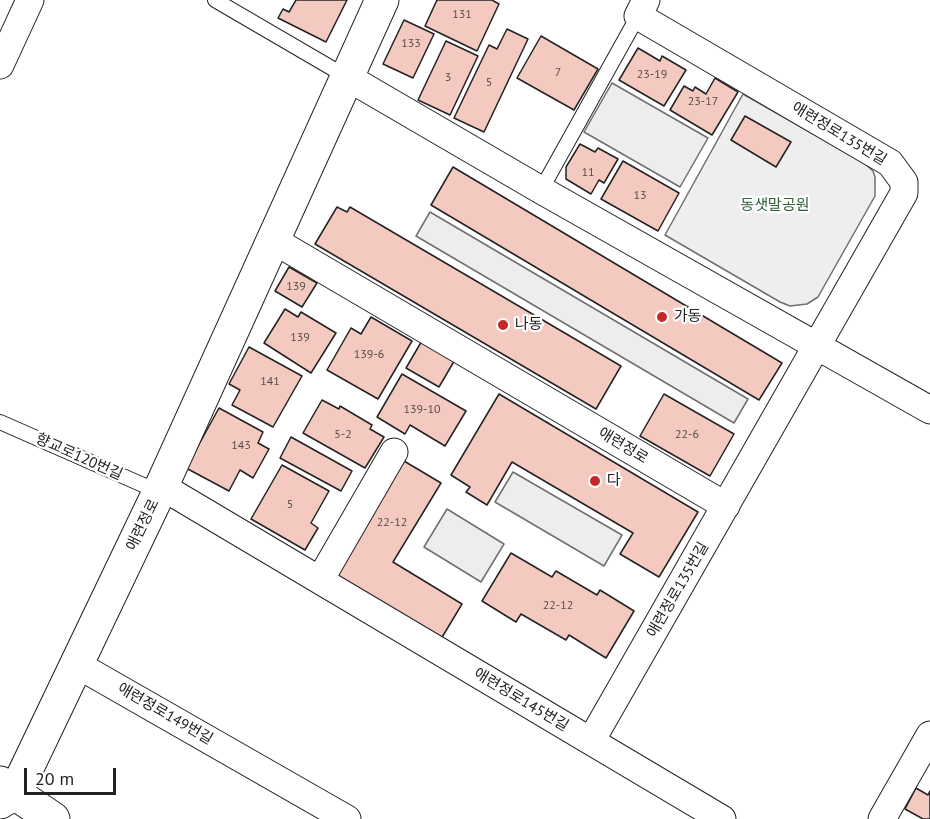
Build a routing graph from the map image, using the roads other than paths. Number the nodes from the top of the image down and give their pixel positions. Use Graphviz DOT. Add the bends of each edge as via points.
graph roads {
  1 [pos="30,0"];
  2 [pos="215,0"];
  3 [pos="382,0"];
  4 [pos="642,8"];
  5 [pos="0,65"];
  6 [pos="347,77"];
  7 [pos="541,190"];
  8 [pos="273,240"];
  9 [pos="818,346"];
  10 [pos="930,410"];
  11 [pos="0,422"];
  12 [pos="394,452"];
  13 [pos="160,489"];
  14 [pos="726,506"];
  15 [pos="320,580"];
  16 [pos="76,664"];
  17 [pos="930,735"];
  18 [pos="591,741"];
  19 [pos="5,792"];
  20 [pos="52,819"];
  21 [pos="347,819"];
  22 [pos="722,819"];
  23 [pos="882,819"];
  1 -- 5 [label="street"];
  2 -- 6 [label="lane"];
  3 -- 6 [label="street, 애련정로"];
  4 -- 7 [label="lane, 애련정로135번길"];
  4 -- 9 [label="street, 애련정로135번길" via="890,163 904,182 900,203"];
  6 -- 7 [label="street"];
  6 -- 8 [label="street, 애련정로"];
  7 -- 9 [label="street"];
  8 -- 13 [label="street, 애련정로"];
  8 -- 14 [label="street, 애련정로"];
  9 -- 10 [label="street"];
  9 -- 14 [label="street, 애련정로135번길"];
  11 -- 13 [label="lane, 향교로120번길"];
  12 -- 15 [label="street"];
  13 -- 15 [label="street, 애련정로145번길"];
  13 -- 16 [label="street, 애련정로"];
  14 -- 18 [label="street, 애련정로135번길"];
  15 -- 18 [label="street, 애련정로145번길"];
  16 -- 19 [label="street, 애련정로"];
  16 -- 21 [label="street, 애련정로149번길"];
  17 -- 23 [label="street"];
  18 -- 22 [label="street, 애련정로145번길"];
  19 -- 20 [label="street"];
}
